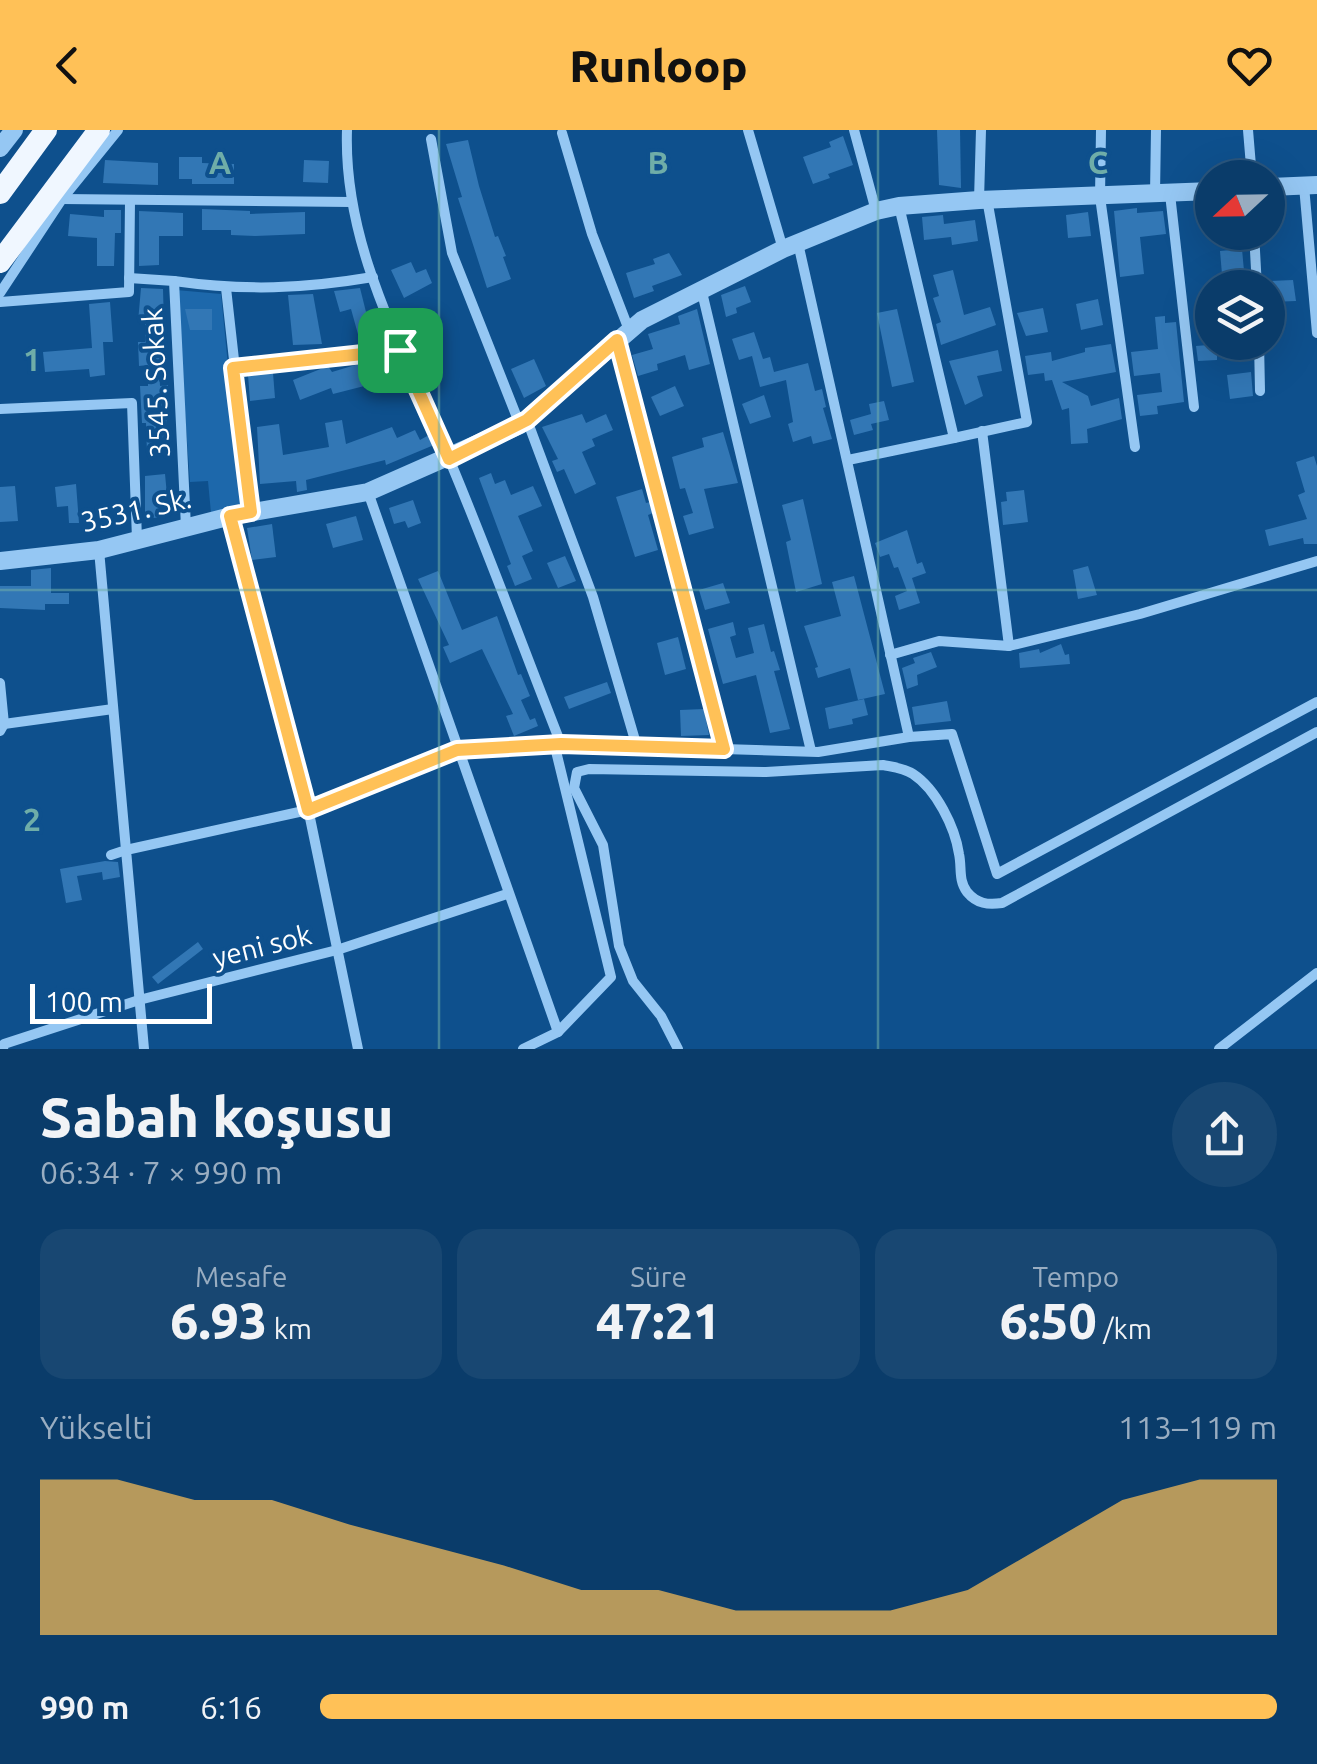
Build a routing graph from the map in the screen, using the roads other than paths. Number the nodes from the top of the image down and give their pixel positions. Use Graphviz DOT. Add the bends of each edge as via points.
graph roads {
  1 [pos="14,130"];
  2 [pos="46,130"];
  3 [pos="99,130"];
  4 [pos="118,130"];
  5 [pos="347,130"];
  6 [pos="748,130"];
  7 [pos="854,130"];
  8 [pos="982,130"];
  9 [pos="1101,130"];
  10 [pos="1156,130"];
  11 [pos="1248,130"];
  12 [pos="562,134"];
  13 [pos="432,139"];
  14 [pos="0,148"];
  15 [pos="1250,160"];
  16 [pos="1310,186"];
  17 [pos="1285,187"];
  18 [pos="1195,191"];
  19 [pos="0,194"];
  20 [pos="1162,194"];
  21 [pos="1100,196"];
  22 [pos="62,199"];
  23 [pos="983,200"];
  24 [pos="130,201"];
  25 [pos="352,202"];
  26 [pos="899,206"];
  27 [pos="876,211"];
  28 [pos="790,246"];
  29 [pos="0,262"];
  30 [pos="373,276"];
  31 [pos="129,278"];
  32 [pos="174,281"];
  33 [pos="226,288"];
  34 [pos="701,288"];
  35 [pos="0,292"];
  36 [pos="0,302"];
  37 [pos="1317,333"];
  38 [pos="623,335"];
  39 [pos="400,350"];
  40 [pos="1259,360"];
  41 [pos="233,368"];
  42 [pos="1260,391"];
  43 [pos="1194,407"];
  44 [pos="0,408"];
  45 [pos="524,423"];
  46 [pos="982,432"];
  47 [pos="954,438"];
  48 [pos="1134,446"];
  49 [pos="449,459"];
  50 [pos="848,460"];
  51 [pos="368,492"];
  52 [pos="251,512"];
  53 [pos="230,516"];
  54 [pos="186,527"];
  55 [pos="137,539"];
  56 [pos="99,550"];
  57 [pos="0,561"];
  58 [pos="1317,561"];
  59 [pos="1010,646"];
  60 [pos="890,655"];
  61 [pos="0,683"];
  62 [pos="1317,702"];
  63 [pos="113,708"];
  64 [pos="2,727"];
  65 [pos="1317,732"];
  66 [pos="908,736"];
  67 [pos="558,745"];
  68 [pos="637,747"];
  69 [pos="724,749"];
  70 [pos="457,750"];
  71 [pos="811,752"];
  72 [pos="308,810"];
  73 [pos="126,850"];
  74 [pos="111,855"];
  75 [pos="507,894"];
  76 [pos="338,950"];
  77 [pos="1317,973"];
  78 [pos="139,1000"];
  79 [pos="558,1032"];
  80 [pos="3,1045"];
  81 [pos="144,1049"];
  82 [pos="358,1049"];
  83 [pos="523,1049"];
  84 [pos="678,1049"];
  85 [pos="1219,1049"];
  1 -- 14 [label="street"];
  2 -- 19 [label="highway"];
  3 -- 29 [label="highway"];
  4 -- 22 [label="street"];
  5 -- 25 [label="street"];
  6 -- 28 [label="street"];
  7 -- 27 [label="street"];
  8 -- 23 [label="street"];
  9 -- 21 [label="street"];
  10 -- 20 [label="street"];
  11 -- 15 [label="street"];
  12 -- 38 [label="street"];
  13 -- 45 [label="street" via="452,253"];
  16 -- 17 [label="street"];
  16 -- 37 [label="street"];
  18 -- 20 [label="street, 3531. Sk."];
  20 -- 21 [label="street, 3531. Sk."];
  20 -- 43 [label="street"];
  21 -- 23 [label="street, 3531. Sk."];
  21 -- 48 [label="street"];
  22 -- 24 [label="street"];
  22 -- 35 [label="street"];
  23 -- 26 [label="street, 3531. Sk."];
  23 -- 46 [label="street" via="1027,422"];
  24 -- 25 [label="street"];
  24 -- 31 [label="street"];
  25 -- 30 [label="street"];
  26 -- 27 [label="street, 3531. Sk."];
  26 -- 47 [label="street"];
  27 -- 28 [label="street, 3531. Sk."];
  28 -- 34 [label="street, 3531. Sk."];
  28 -- 50 [label="street"];
  30 -- 33 [label="street" via="274,290"];
  30 -- 39 [label="street"];
  31 -- 32 [label="street, 3545. Sokak"];
  31 -- 36 [label="street" via="129,292"];
  32 -- 33 [label="street"];
  32 -- 54 [label="street, 3545. Sokak"];
  33 -- 41 [label="street"];
  34 -- 38 [label="street, 3531. Sk."];
  34 -- 71 [label="street"];
  38 -- 45 [label="street, 3531. Sk."];
  38 -- 69 [label="street"];
  39 -- 41 [label="street"];
  39 -- 49 [label="street"];
  40 -- 42 [label="street"];
  41 -- 52 [label="street"];
  44 -- 55 [label="street" via="132,403"];
  45 -- 49 [label="street, 3531. Sk."];
  45 -- 68 [label="street" via="593,597"];
  46 -- 47 [label="street"];
  46 -- 59 [label="street"];
  47 -- 50 [label="street"];
  49 -- 51 [label="street, 3531. Sk."];
  49 -- 67 [label="street"];
  50 -- 60 [label="street"];
  51 -- 52 [label="street, 3531. Sk."];
  51 -- 70 [label="street"];
  52 -- 53 [label="street, 3531. Sk."];
  53 -- 54 [label="street, 3531. Sk."];
  53 -- 72 [label="street"];
  54 -- 55 [label="street, 3531. Sk."];
  55 -- 56 [label="street, 3531. Sk."];
  56 -- 57 [label="street, 3531. Sk."];
  56 -- 63 [label="street"];
  58 -- 59 [label="street"];
  59 -- 60 [label="street" via="939,642"];
  60 -- 66 [label="street"];
  61 -- 64 [label="street"];
  62 -- 66 [label="street" via="997,874 952,734"];
  63 -- 64 [label="street"];
  63 -- 73 [label="street"];
  65 -- 84 [label="street" via="990,904 964,885 939,804 900,768 577,772 574,788 603,845 619,946 633,981"];
  66 -- 71 [label="street"];
  67 -- 68 [label="street"];
  67 -- 70 [label="street"];
  67 -- 79 [label="street" via="611,977"];
  68 -- 69 [label="street"];
  69 -- 71 [label="street"];
  70 -- 72 [label="street"];
  70 -- 75 [label="street"];
  72 -- 73 [label="street"];
  72 -- 76 [label="street"];
  73 -- 74 [label="street"];
  73 -- 78 [label="street"];
  75 -- 76 [label="street, yeni sok"];
  75 -- 79 [label="street"];
  76 -- 78 [label="street, yeni sok"];
  76 -- 82 [label="street"];
  77 -- 85 [label="street"];
  78 -- 80 [label="street, yeni sok"];
  78 -- 81 [label="street"];
  79 -- 83 [label="street"];
}
